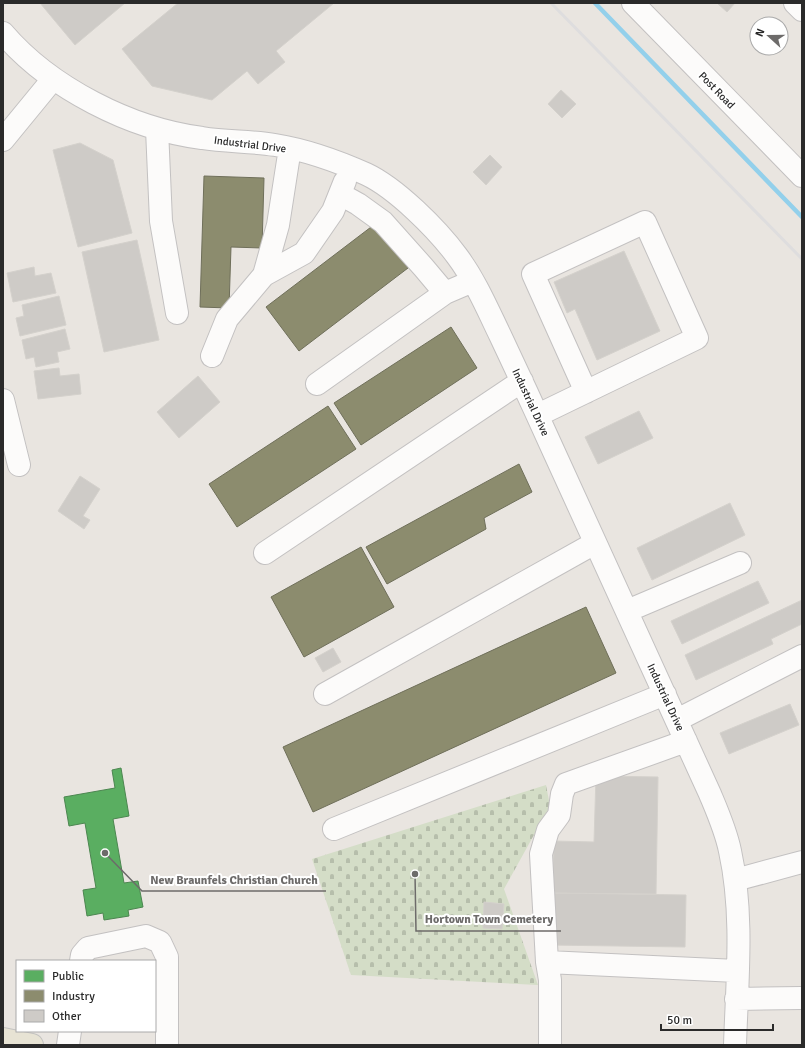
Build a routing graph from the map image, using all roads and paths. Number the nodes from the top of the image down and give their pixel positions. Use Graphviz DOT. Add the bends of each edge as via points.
graph roads {
  1 [pos="633,3"];
  2 [pos="795,3"];
  3 [pos="802,10"];
  4 [pos="5,40"];
  5 [pos="53,79"];
  6 [pos="157,129"];
  7 [pos="3,140"];
  8 [pos="290,148"];
  9 [pos="351,168"];
  10 [pos="802,176"];
  11 [pos="340,194"];
  12 [pos="264,275"];
  13 [pos="473,281"];
  14 [pos="445,293"];
  15 [pos="177,313"];
  16 [pos="212,356"];
  17 [pos="522,381"];
  18 [pos="317,384"];
  19 [pos="586,392"];
  20 [pos="3,400"];
  21 [pos="538,415"];
  22 [pos="19,465"];
  23 [pos="596,543"];
  24 [pos="264,553"];
  25 [pos="740,563"];
  26 [pos="627,611"];
  27 [pos="802,656"];
  28 [pos="325,694"];
  29 [pos="665,694"];
  30 [pos="676,720"];
  31 [pos="686,741"];
  32 [pos="334,829"];
  33 [pos="802,862"];
  34 [pos="735,880"];
  35 [pos="81,960"];
  36 [pos="547,962"];
  37 [pos="737,971"];
  38 [pos="802,998"];
  39 [pos="736,999"];
  40 [pos="70,1032"];
  41 [pos="3,1039"];
  42 [pos="32,1045"];
  43 [pos="68,1045"];
  44 [pos="167,1045"];
  45 [pos="550,1045"];
  46 [pos="735,1045"];
  1 -- 10 [label="street, Post Road"];
  2 -- 3 [label="street"];
  4 -- 5 [label="street, Industrial Drive"];
  5 -- 6 [label="street, Industrial Drive" via="86,100"];
  5 -- 7 [label="street"];
  6 -- 8 [label="street, Industrial Drive" via="201,138"];
  6 -- 15 [label="street" via="161,221"];
  8 -- 9 [label="street, Industrial Drive" via="309,152"];
  8 -- 12 [label="street" via="278,225"];
  9 -- 11 [label="street"];
  9 -- 13 [label="street, Industrial Drive" via="368,175 392,191 423,217 457,256"];
  11 -- 12 [label="street" via="333,210 304,253"];
  11 -- 14 [label="street" via="383,222"];
  12 -- 16 [label="street" via="227,319"];
  13 -- 14 [label="street"];
  13 -- 17 [label="street, Industrial Drive"];
  14 -- 18 [label="street"];
  17 -- 21 [label="street, Industrial Drive"];
  17 -- 24 [label="street"];
  19 -- 19 [label="street" via="697,338 645,222 533,274"];
  19 -- 21 [label="street"];
  20 -- 22 [label="street"];
  21 -- 23 [label="street, Industrial Drive"];
  23 -- 26 [label="street, Industrial Drive"];
  23 -- 28 [label="street"];
  25 -- 26 [label="street"];
  26 -- 29 [label="street, Industrial Drive"];
  27 -- 30 [label="street"];
  29 -- 30 [label="street, Industrial Drive"];
  29 -- 32 [label="street"];
  30 -- 31 [label="street, Industrial Drive"];
  31 -- 34 [label="street, Industrial Drive" via="722,822"];
  31 -- 36 [label="street" via="566,784 559,815 548,830 542,854"];
  33 -- 34 [label="street"];
  34 -- 37 [label="street, Industrial Drive" via="738,910"];
  35 -- 44 [label="street" via="88,948 146,936 160,942 167,957"];
  36 -- 37 [label="street"];
  36 -- 45 [label="street" via="550,980"];
  37 -- 39 [label="street, Industrial Drive"];
  38 -- 39 [label="street"];
  39 -- 46 [label="street, Industrial Drive"];
  40 -- 43 [label="street"];
  41 -- 42 [label="main road"];
}
